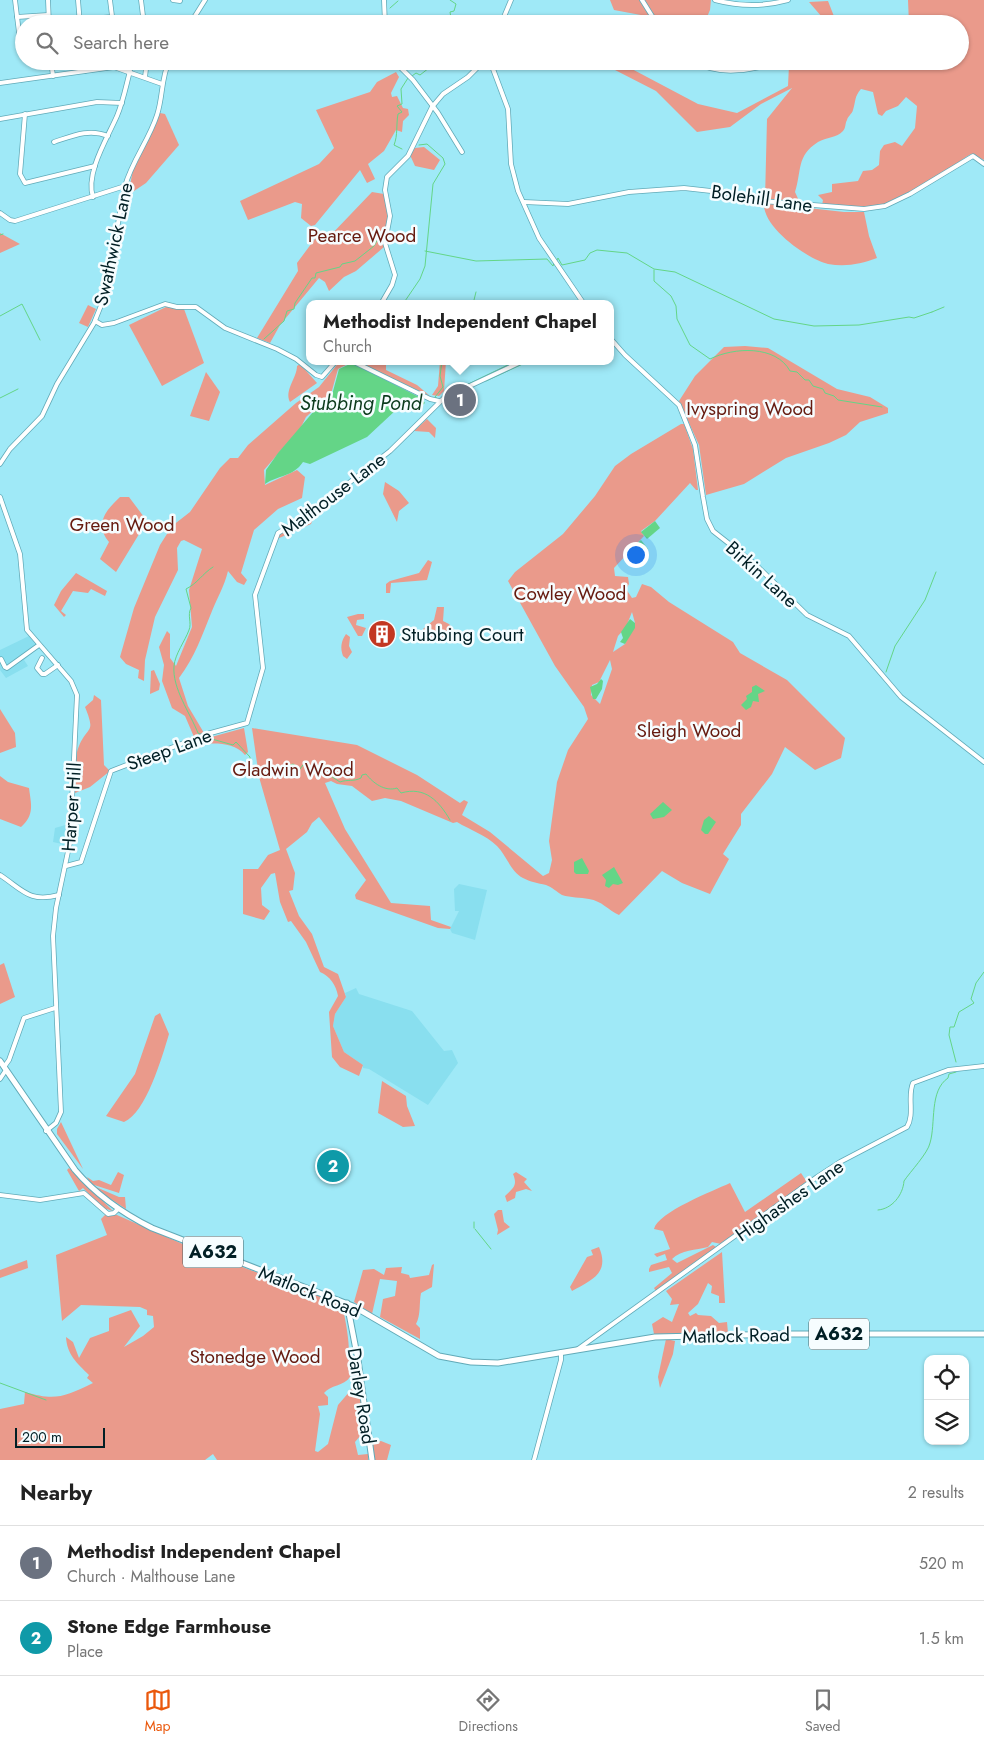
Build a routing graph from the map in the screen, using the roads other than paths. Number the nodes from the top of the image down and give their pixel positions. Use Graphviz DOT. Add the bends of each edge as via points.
graph roads {
  1 [pos="15,0"];
  2 [pos="48,0"];
  3 [pos="78,0"];
  4 [pos="110,0"];
  5 [pos="141,0"];
  6 [pos="173,0"];
  7 [pos="205,0"];
  8 [pos="384,0"];
  9 [pos="511,0"];
  10 [pos="642,0"];
  11 [pos="715,0"];
  12 [pos="788,0"];
  13 [pos="180,1"];
  14 [pos="17,15"];
  15 [pos="48,15"];
  16 [pos="79,15"];
  17 [pos="112,15"];
  18 [pos="143,15"];
  19 [pos="196,15"];
  20 [pos="385,15"];
  21 [pos="505,15"];
  22 [pos="651,15"];
  23 [pos="52,70"];
  24 [pos="92,70"];
  25 [pos="124,70"];
  26 [pos="146,70"];
  27 [pos="166,70"];
  28 [pos="403,70"];
  29 [pos="475,70"];
  30 [pos="493,70"];
  31 [pos="724,70"];
  32 [pos="738,70"];
  33 [pos="85,71"];
  34 [pos="130,72"];
  35 [pos="53,76"];
  36 [pos="145,78"];
  37 [pos="0,83"];
  38 [pos="162,84"];
  39 [pos="122,103"];
  40 [pos="432,107"];
  41 [pos="25,114"];
  42 [pos="0,119"];
  43 [pos="108,136"];
  44 [pos="54,142"];
  45 [pos="462,152"];
  46 [pos="984,164"];
  47 [pos="95,166"];
  48 [pos="124,186"];
  49 [pos="93,197"];
  50 [pos="524,202"];
  51 [pos="0,213"];
  52 [pos="383,300"];
  53 [pos="581,300"];
  54 [pos="95,320"];
  55 [pos="614,343"];
  56 [pos="332,365"];
  57 [pos="360,365"];
  58 [pos="516,365"];
  59 [pos="430,399"];
  60 [pos="439,401"];
  61 [pos="432,409"];
  62 [pos="0,464"];
  63 [pos="0,497"];
  64 [pos="39,645"];
  65 [pos="42,658"];
  66 [pos="1,659"];
  67 [pos="58,665"];
  68 [pos="248,723"];
  69 [pos="984,762"];
  70 [pos="66,866"];
  71 [pos="0,875"];
  72 [pos="59,895"];
  73 [pos="55,1008"];
  74 [pos="0,1061"];
  75 [pos="984,1066"];
  76 [pos="5,1069"];
  77 [pos="0,1078"];
  78 [pos="46,1131"];
  79 [pos="0,1195"];
  80 [pos="118,1210"];
  81 [pos="347,1303"];
  82 [pos="984,1334"];
  83 [pos="575,1350"];
  84 [pos="561,1352"];
  85 [pos="372,1460"];
  86 [pos="534,1460"];
  1 -- 14 [label="street"];
  2 -- 15 [label="street"];
  3 -- 16 [label="street"];
  4 -- 17 [label="street"];
  5 -- 18 [label="street"];
  6 -- 13 [label="street"];
  7 -- 19 [label="street"];
  8 -- 20 [label="street"];
  9 -- 21 [label="street"];
  10 -- 22 [label="street"];
  11 -- 12 [label="street" via="765,6"];
  23 -- 35 [label="street"];
  24 -- 33 [label="street"];
  25 -- 34 [label="street"];
  26 -- 36 [label="street"];
  27 -- 38 [label="street, Swathwick Lane"];
  28 -- 40 [label="street"];
  29 -- 40 [label="street" via="443,94"];
  30 -- 50 [label="street" via="508,109 511,164"];
  31 -- 32 [label="street"];
  33 -- 35 [label="street"];
  34 -- 36 [label="street"];
  34 -- 39 [label="street"];
  35 -- 37 [label="street"];
  36 -- 38 [label="street"];
  38 -- 48 [label="street, Swathwick Lane" via="158,114"];
  39 -- 41 [label="street" via="96,102"];
  39 -- 43 [label="street"];
  40 -- 45 [label="street"];
  40 -- 52 [label="street" via="408,156 386,180 390,216 385,243 395,275"];
  41 -- 42 [label="street"];
  41 -- 47 [label="street" via="20,174 25,183"];
  43 -- 44 [label="street" via="100,132 85,132"];
  43 -- 47 [label="street"];
  46 -- 50 [label="street, Bolehill Lane" via="973,156 910,194 885,206 864,209 762,201 684,188 629,192 561,204"];
  47 -- 49 [label="street"];
  48 -- 49 [label="street"];
  48 -- 54 [label="street, Swathwick Lane" via="104,298"];
  49 -- 51 [label="street" via="16,222"];
  50 -- 53 [label="street" via="536,232"];
  54 -- 56 [label="street" via="102,325 114,323 165,304 196,307 225,328 259,340 296,359 316,375 322,376"];
  54 -- 62 [label="street, Swathwick Lane" via="42,416"];
  55 -- 69 [label="street, Birkin Lane" via="679,405 695,445 706,512 713,531 755,564 806,615 849,636 901,697"];
  57 -- 59 [label="street"];
  58 -- 60 [label="street, Malthouse Lane"];
  59 -- 60 [label="street"];
  59 -- 61 [label="street"];
  60 -- 61 [label="street, Malthouse Lane"];
  61 -- 68 [label="street, Malthouse Lane" via="390,451 309,514 278,533 255,594 263,668"];
  63 -- 64 [label="street, Harper Hill" via="20,554 27,630"];
  64 -- 66 [label="street" via="7,668"];
  64 -- 67 [label="street, Harper Hill"];
  65 -- 67 [label="street" via="37,668 42,674"];
  67 -- 70 [label="street, Harper Hill" via="77,695"];
  68 -- 70 [label="street, Steep Lane" via="207,734 111,771 81,862"];
  70 -- 72 [label="street, Harper Hill"];
  71 -- 72 [label="street" via="32,897"];
  72 -- 73 [label="street, Harper Hill" via="53,936"];
  73 -- 76 [label="street" via="24,1018"];
  73 -- 78 [label="street, Harper Hill" via="61,1112 56,1124"];
  74 -- 76 [label="main road, Matlock Road / A632"];
  75 -- 83 [label="street, Highashes Lane" via="948,1070 913,1083 907,1127 817,1177"];
  76 -- 77 [label="street"];
  76 -- 78 [label="main road, Matlock Road / A632"];
  78 -- 80 [label="main road, Matlock Road / A632" via="88,1186"];
  79 -- 80 [label="street" via="40,1200 84,1193 108,1214"];
  80 -- 81 [label="main road, Matlock Road / A632" via="152,1228"];
  81 -- 84 [label="main road, Matlock Road / A632" via="447,1358 498,1363"];
  81 -- 85 [label="main road, Darley Road"];
  82 -- 83 [label="main road, Matlock Road / A632" via="655,1337"];
  83 -- 84 [label="main road, Matlock Road / A632"];
  84 -- 86 [label="street"];
}
